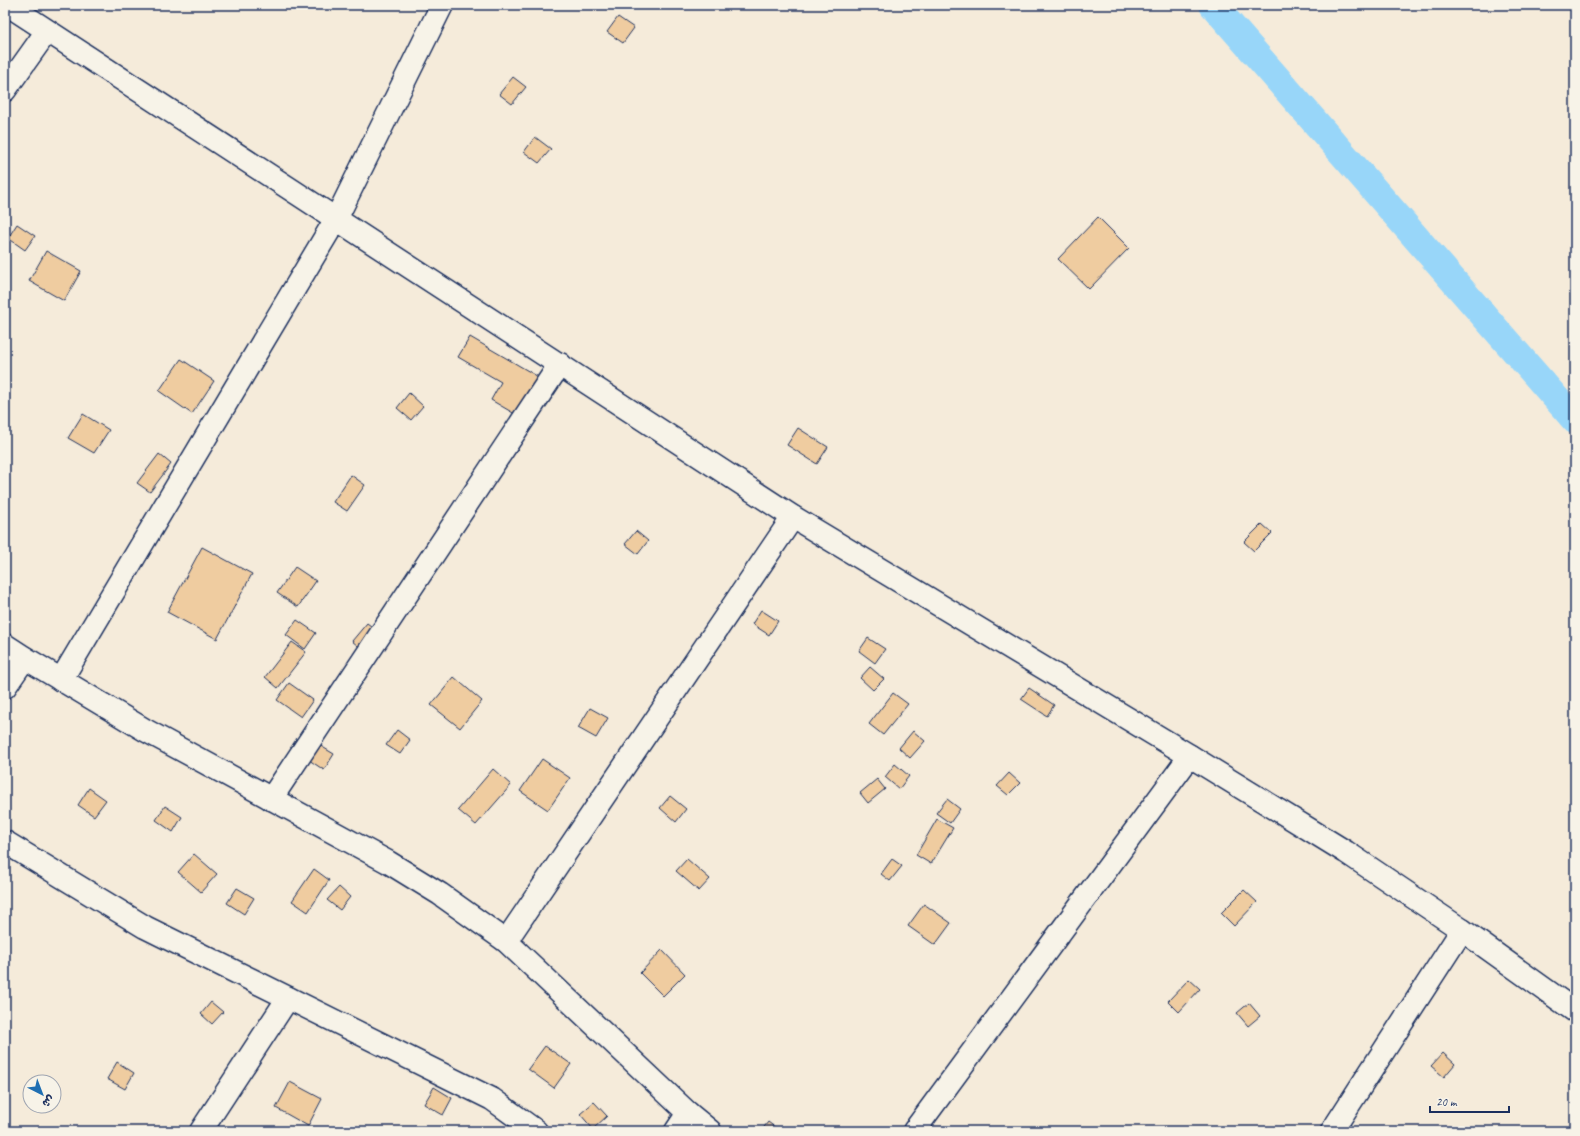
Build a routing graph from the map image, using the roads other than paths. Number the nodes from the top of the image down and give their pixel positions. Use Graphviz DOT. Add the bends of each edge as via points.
graph roads {
  1 [pos="8,5"];
  2 [pos="442,5"];
  3 [pos="47,31"];
  4 [pos="5,90"];
  5 [pos="336,219"];
  6 [pos="560,364"];
  7 [pos="793,517"];
  8 [pos="5,645"];
  9 [pos="25,658"];
  10 [pos="61,680"];
  11 [pos="5,688"];
  12 [pos="1190,756"];
  13 [pos="271,798"];
  14 [pos="5,842"];
  15 [pos="1462,930"];
  16 [pos="506,941"];
  17 [pos="288,998"];
  18 [pos="1575,1011"];
  19 [pos="688,1113"];
  20 [pos="201,1131"];
  21 [pos="536,1131"];
  22 [pos="676,1131"];
  23 [pos="710,1131"];
  24 [pos="914,1131"];
  25 [pos="1332,1131"];
  1 -- 3 [label="street"];
  2 -- 5 [label="street"];
  3 -- 4 [label="street"];
  3 -- 5 [label="street"];
  5 -- 6 [label="street"];
  5 -- 10 [label="street"];
  6 -- 7 [label="street"];
  6 -- 13 [label="street"];
  7 -- 12 [label="street"];
  7 -- 16 [label="street"];
  8 -- 9 [label="street"];
  9 -- 10 [label="street"];
  9 -- 11 [label="street"];
  10 -- 13 [label="street" via="144,730"];
  12 -- 15 [label="street" via="1346,852"];
  12 -- 24 [label="street"];
  13 -- 16 [label="street" via="410,874"];
  14 -- 17 [label="street" via="145,928"];
  15 -- 18 [label="street"];
  15 -- 25 [label="street"];
  16 -- 19 [label="street"];
  17 -- 20 [label="street"];
  17 -- 21 [label="street" via="492,1099"];
  19 -- 22 [label="street"];
  19 -- 23 [label="street"];
}
